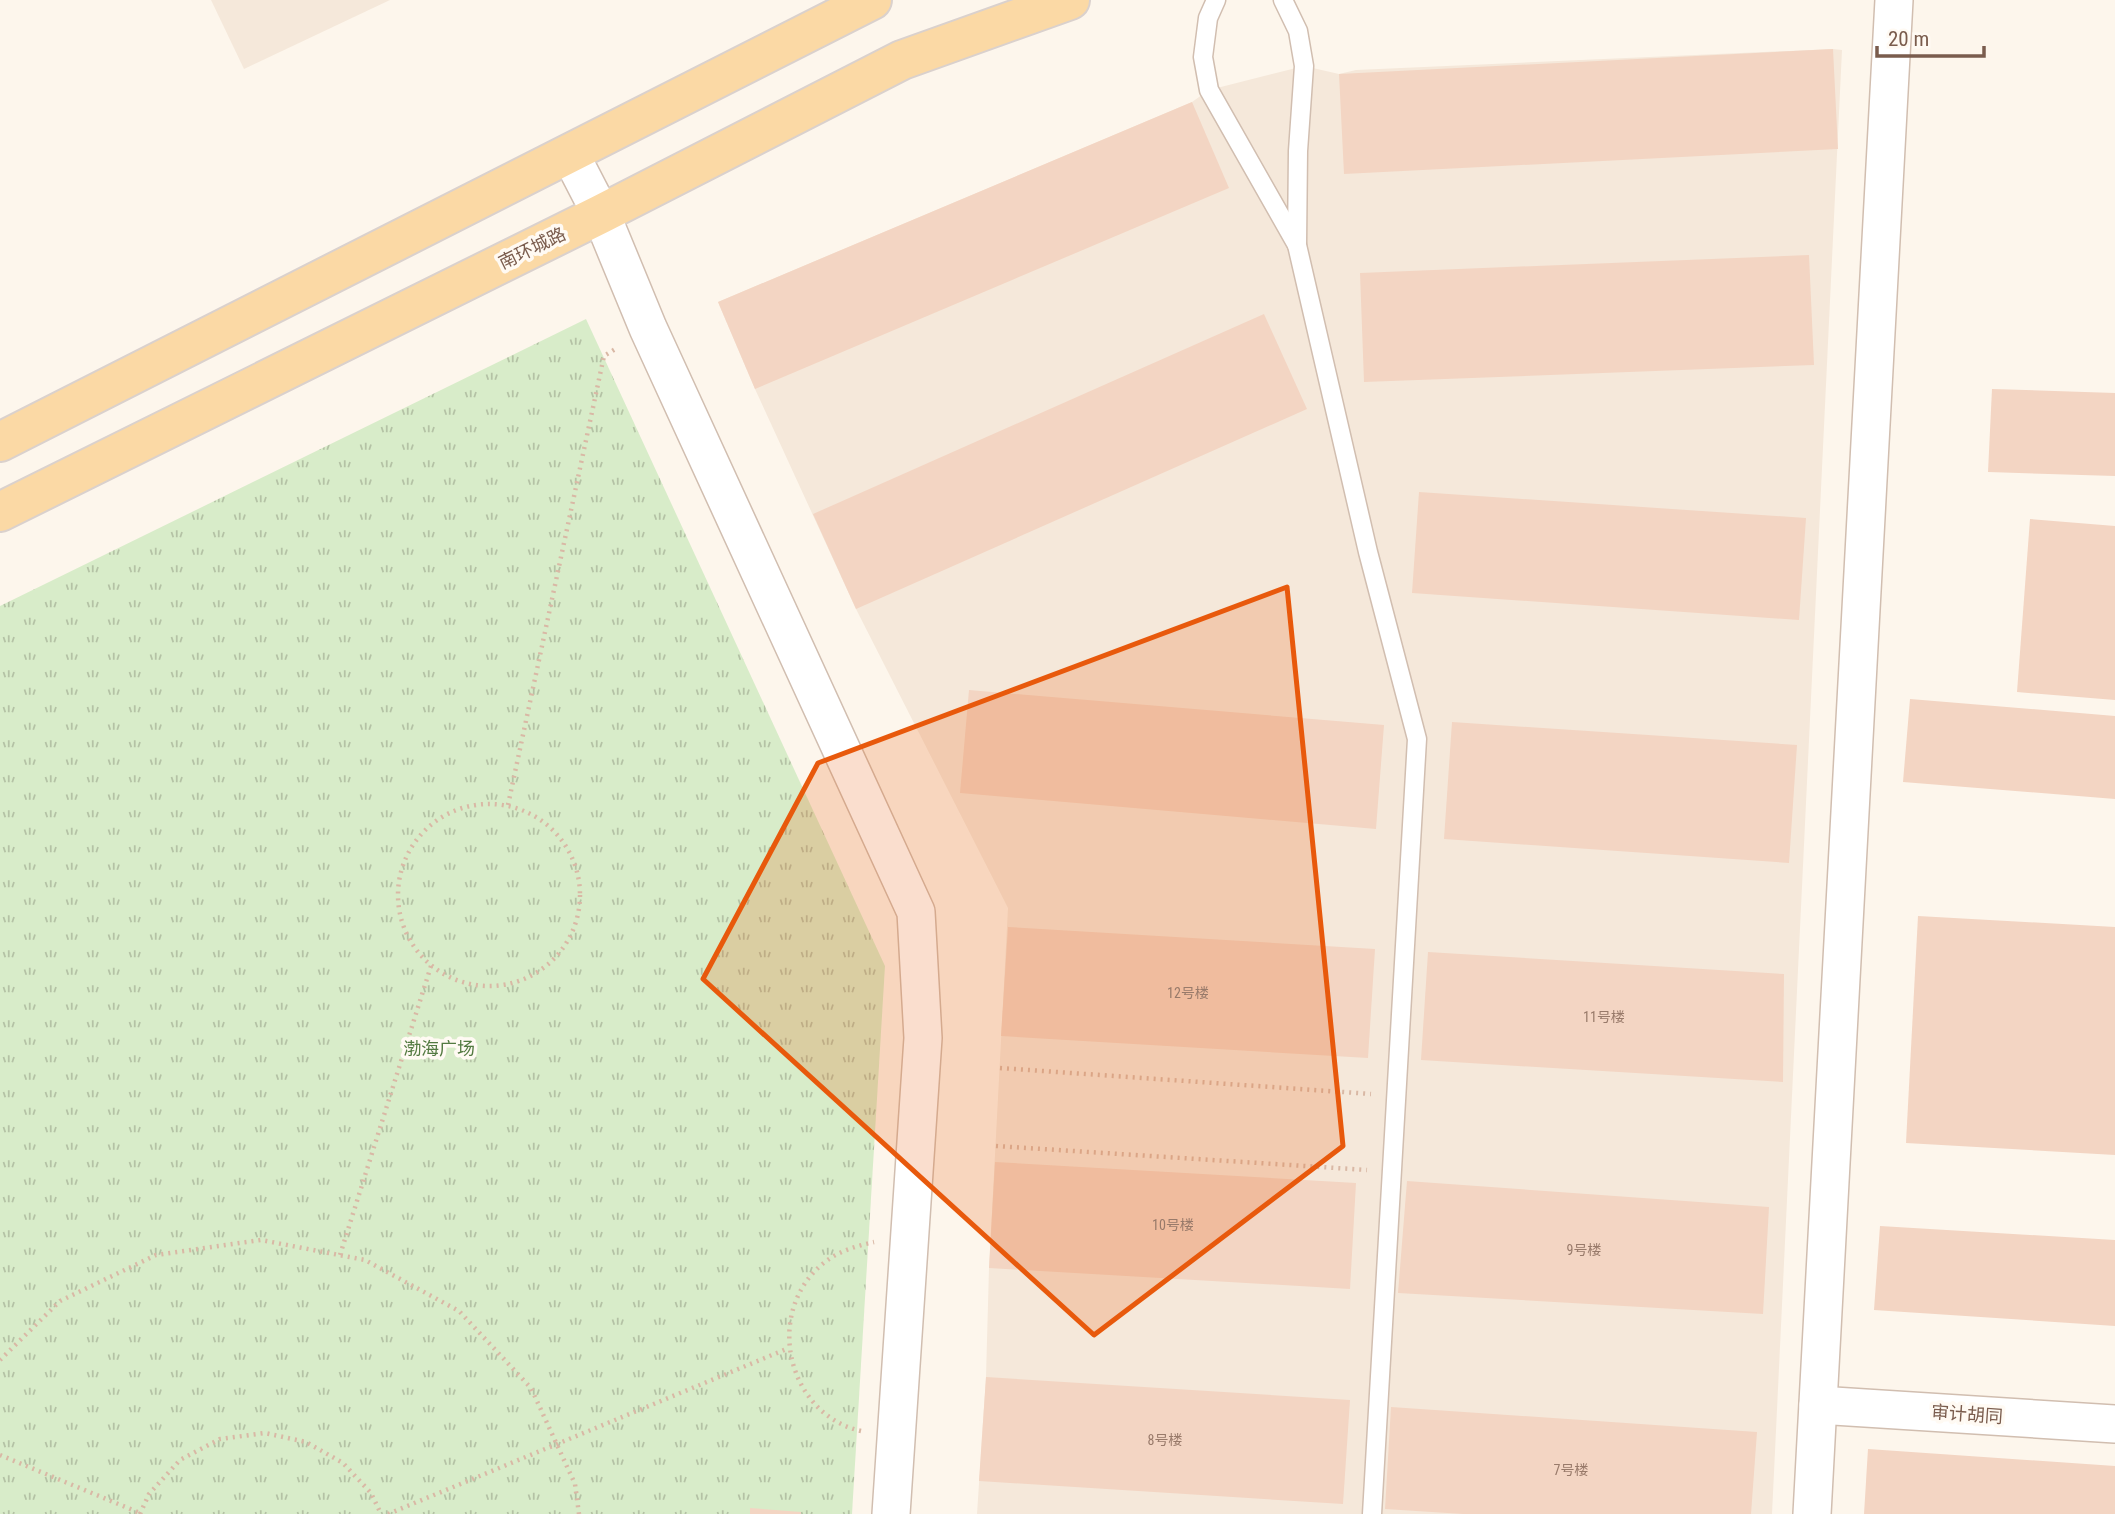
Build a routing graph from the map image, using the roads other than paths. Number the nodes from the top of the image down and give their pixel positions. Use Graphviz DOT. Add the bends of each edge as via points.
graph roads {
  1 [pos="872,0"];
  2 [pos="1070,0"];
  3 [pos="1216,0"];
  4 [pos="1283,0"];
  5 [pos="1894,0"];
  6 [pos="570,154"];
  7 [pos="601,214"];
  8 [pos="1297,245"];
  9 [pos="0,442"];
  10 [pos="0,512"];
  11 [pos="1818,1405"];
  12 [pos="2115,1423"];
  13 [pos="891,1514"];
  14 [pos="1371,1514"];
  15 [pos="1812,1514"];
  1 -- 6 [label="main road"];
  2 -- 7 [label="main road, 南环城路" via="902,60"];
  3 -- 8 [label="lane" via="1208,18 1203,57 1209,90"];
  4 -- 8 [label="lane" via="1298,31 1304,66"];
  5 -- 11 [label="street"];
  6 -- 7 [label="street"];
  6 -- 9 [label="main road"];
  7 -- 10 [label="main road, 南环城路"];
  7 -- 13 [label="street" via="648,328 916,912 923,1038"];
  8 -- 14 [label="lane" via="1417,739"];
  11 -- 12 [label="street, 审计胡同"];
  11 -- 15 [label="street"];
}
